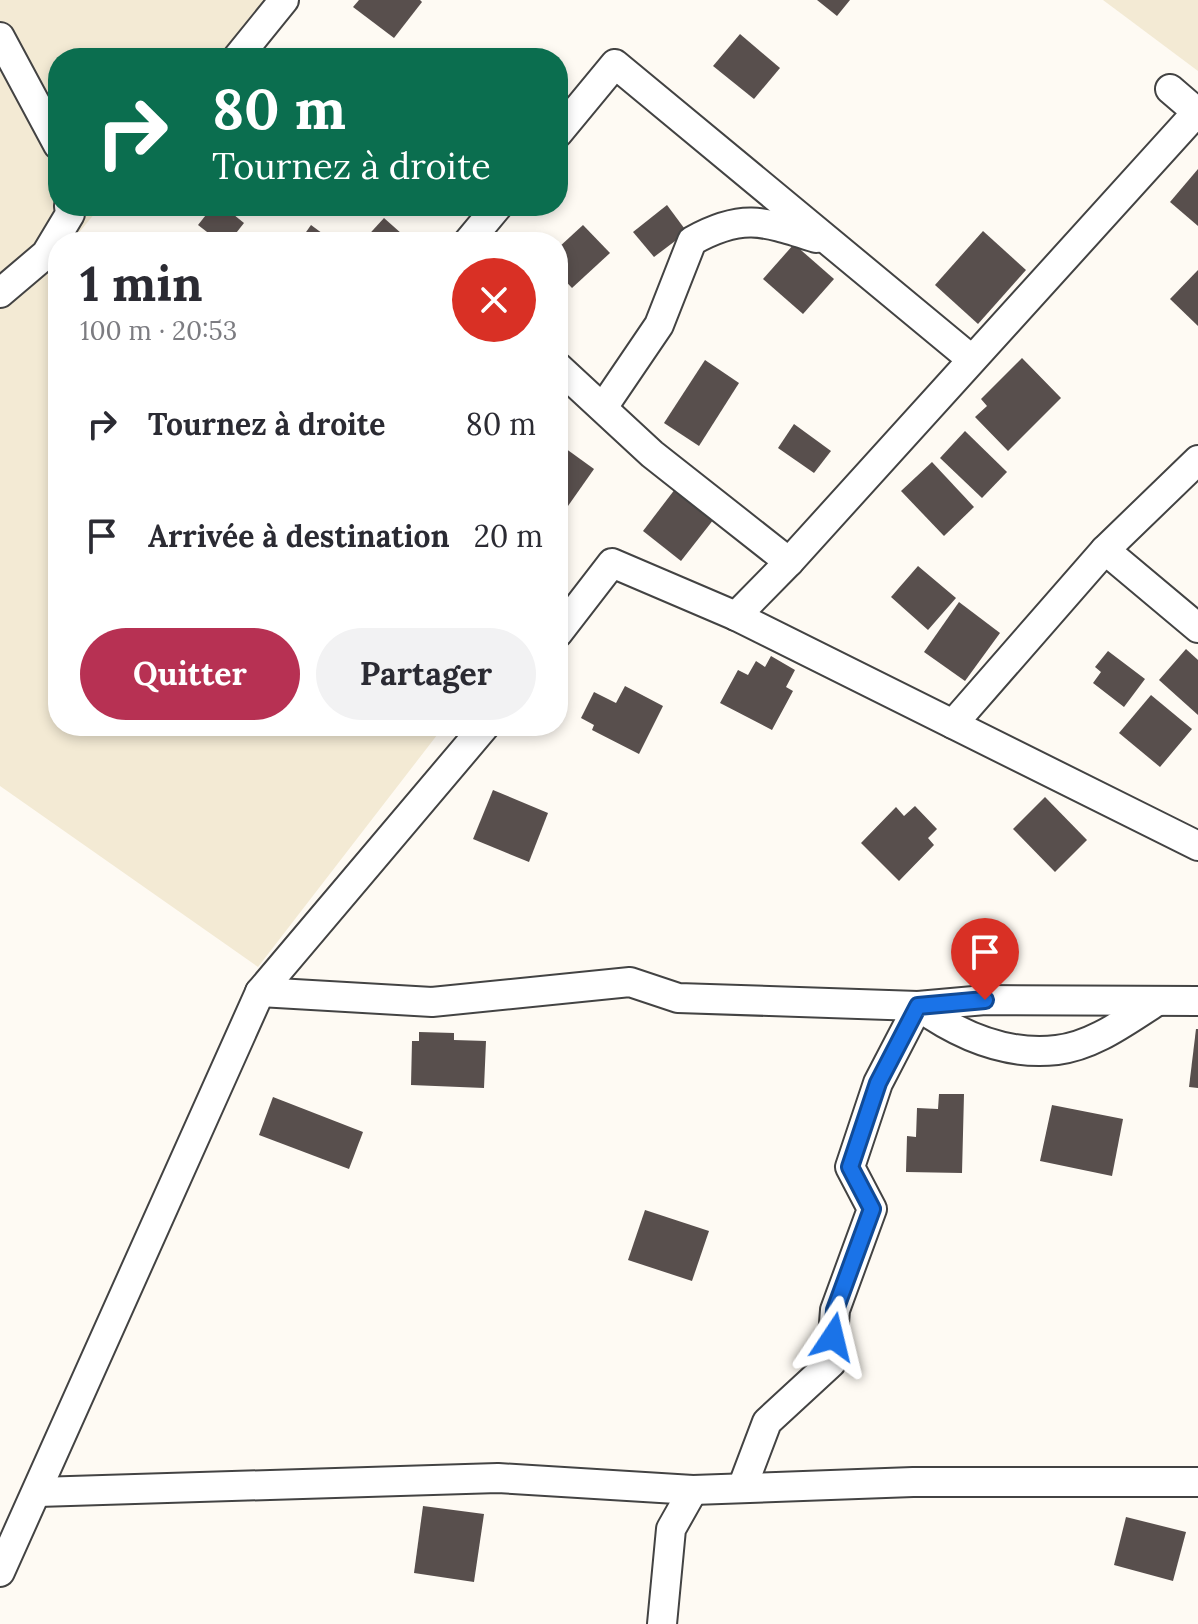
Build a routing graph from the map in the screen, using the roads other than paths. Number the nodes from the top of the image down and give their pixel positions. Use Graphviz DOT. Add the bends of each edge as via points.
graph roads {
  1 [pos="284,0"];
  2 [pos="0,37"];
  3 [pos="245,48"];
  4 [pos="1170,89"];
  5 [pos="1197,112"];
  6 [pos="568,121"];
  7 [pos="48,126"];
  8 [pos="490,216"];
  9 [pos="476,232"];
  10 [pos="832,243"];
  11 [pos="48,251"];
  12 [pos="0,293"];
  13 [pos="970,358"];
  14 [pos="568,375"];
  15 [pos="604,406"];
  16 [pos="1198,460"];
  17 [pos="1105,550"];
  18 [pos="789,562"];
  19 [pos="736,616"];
  20 [pos="568,620"];
  21 [pos="1198,628"];
  22 [pos="953,724"];
  23 [pos="477,736"];
  24 [pos="1198,846"];
  25 [pos="260,992"];
  26 [pos="1157,1001"];
  27 [pos="1198,1001"];
  28 [pos="918,1006"];
  29 [pos="1198,1482"];
  30 [pos="742,1488"];
  31 [pos="693,1490"];
  32 [pos="38,1492"];
  33 [pos="0,1572"];
  34 [pos="662,1624"];
  1 -- 3 [label="street"];
  2 -- 7 [label="street"];
  4 -- 5 [label="street"];
  5 -- 13 [label="street"];
  6 -- 10 [label="street" via="615,64"];
  8 -- 9 [label="street"];
  10 -- 13 [label="street"];
  10 -- 15 [label="street" via="767,222 723,224 692,241 659,325"];
  11 -- 12 [label="street"];
  13 -- 18 [label="street"];
  14 -- 15 [label="street"];
  15 -- 18 [label="street" via="652,454"];
  16 -- 17 [label="street"];
  17 -- 21 [label="street"];
  17 -- 22 [label="street"];
  18 -- 19 [label="street"];
  19 -- 20 [label="street" via="612,563"];
  19 -- 22 [label="street"];
  22 -- 24 [label="street"];
  23 -- 25 [label="street"];
  25 -- 28 [label="street" via="432,1002 630,982 678,998"];
  25 -- 32 [label="street"];
  26 -- 27 [label="street"];
  26 -- 28 [label="street" via="985,1000"];
  26 -- 28 [label="street" via="1106,1034 1057,1050 1000,1046 953,1030"];
  28 -- 30 [label="street" via="878,1083 850,1167 872,1209 835,1310 831,1363 767,1422"];
  29 -- 30 [label="street"];
  30 -- 31 [label="street"];
  31 -- 32 [label="street" via="498,1478"];
  31 -- 34 [label="street" via="671,1529"];
  32 -- 33 [label="street"];
}
